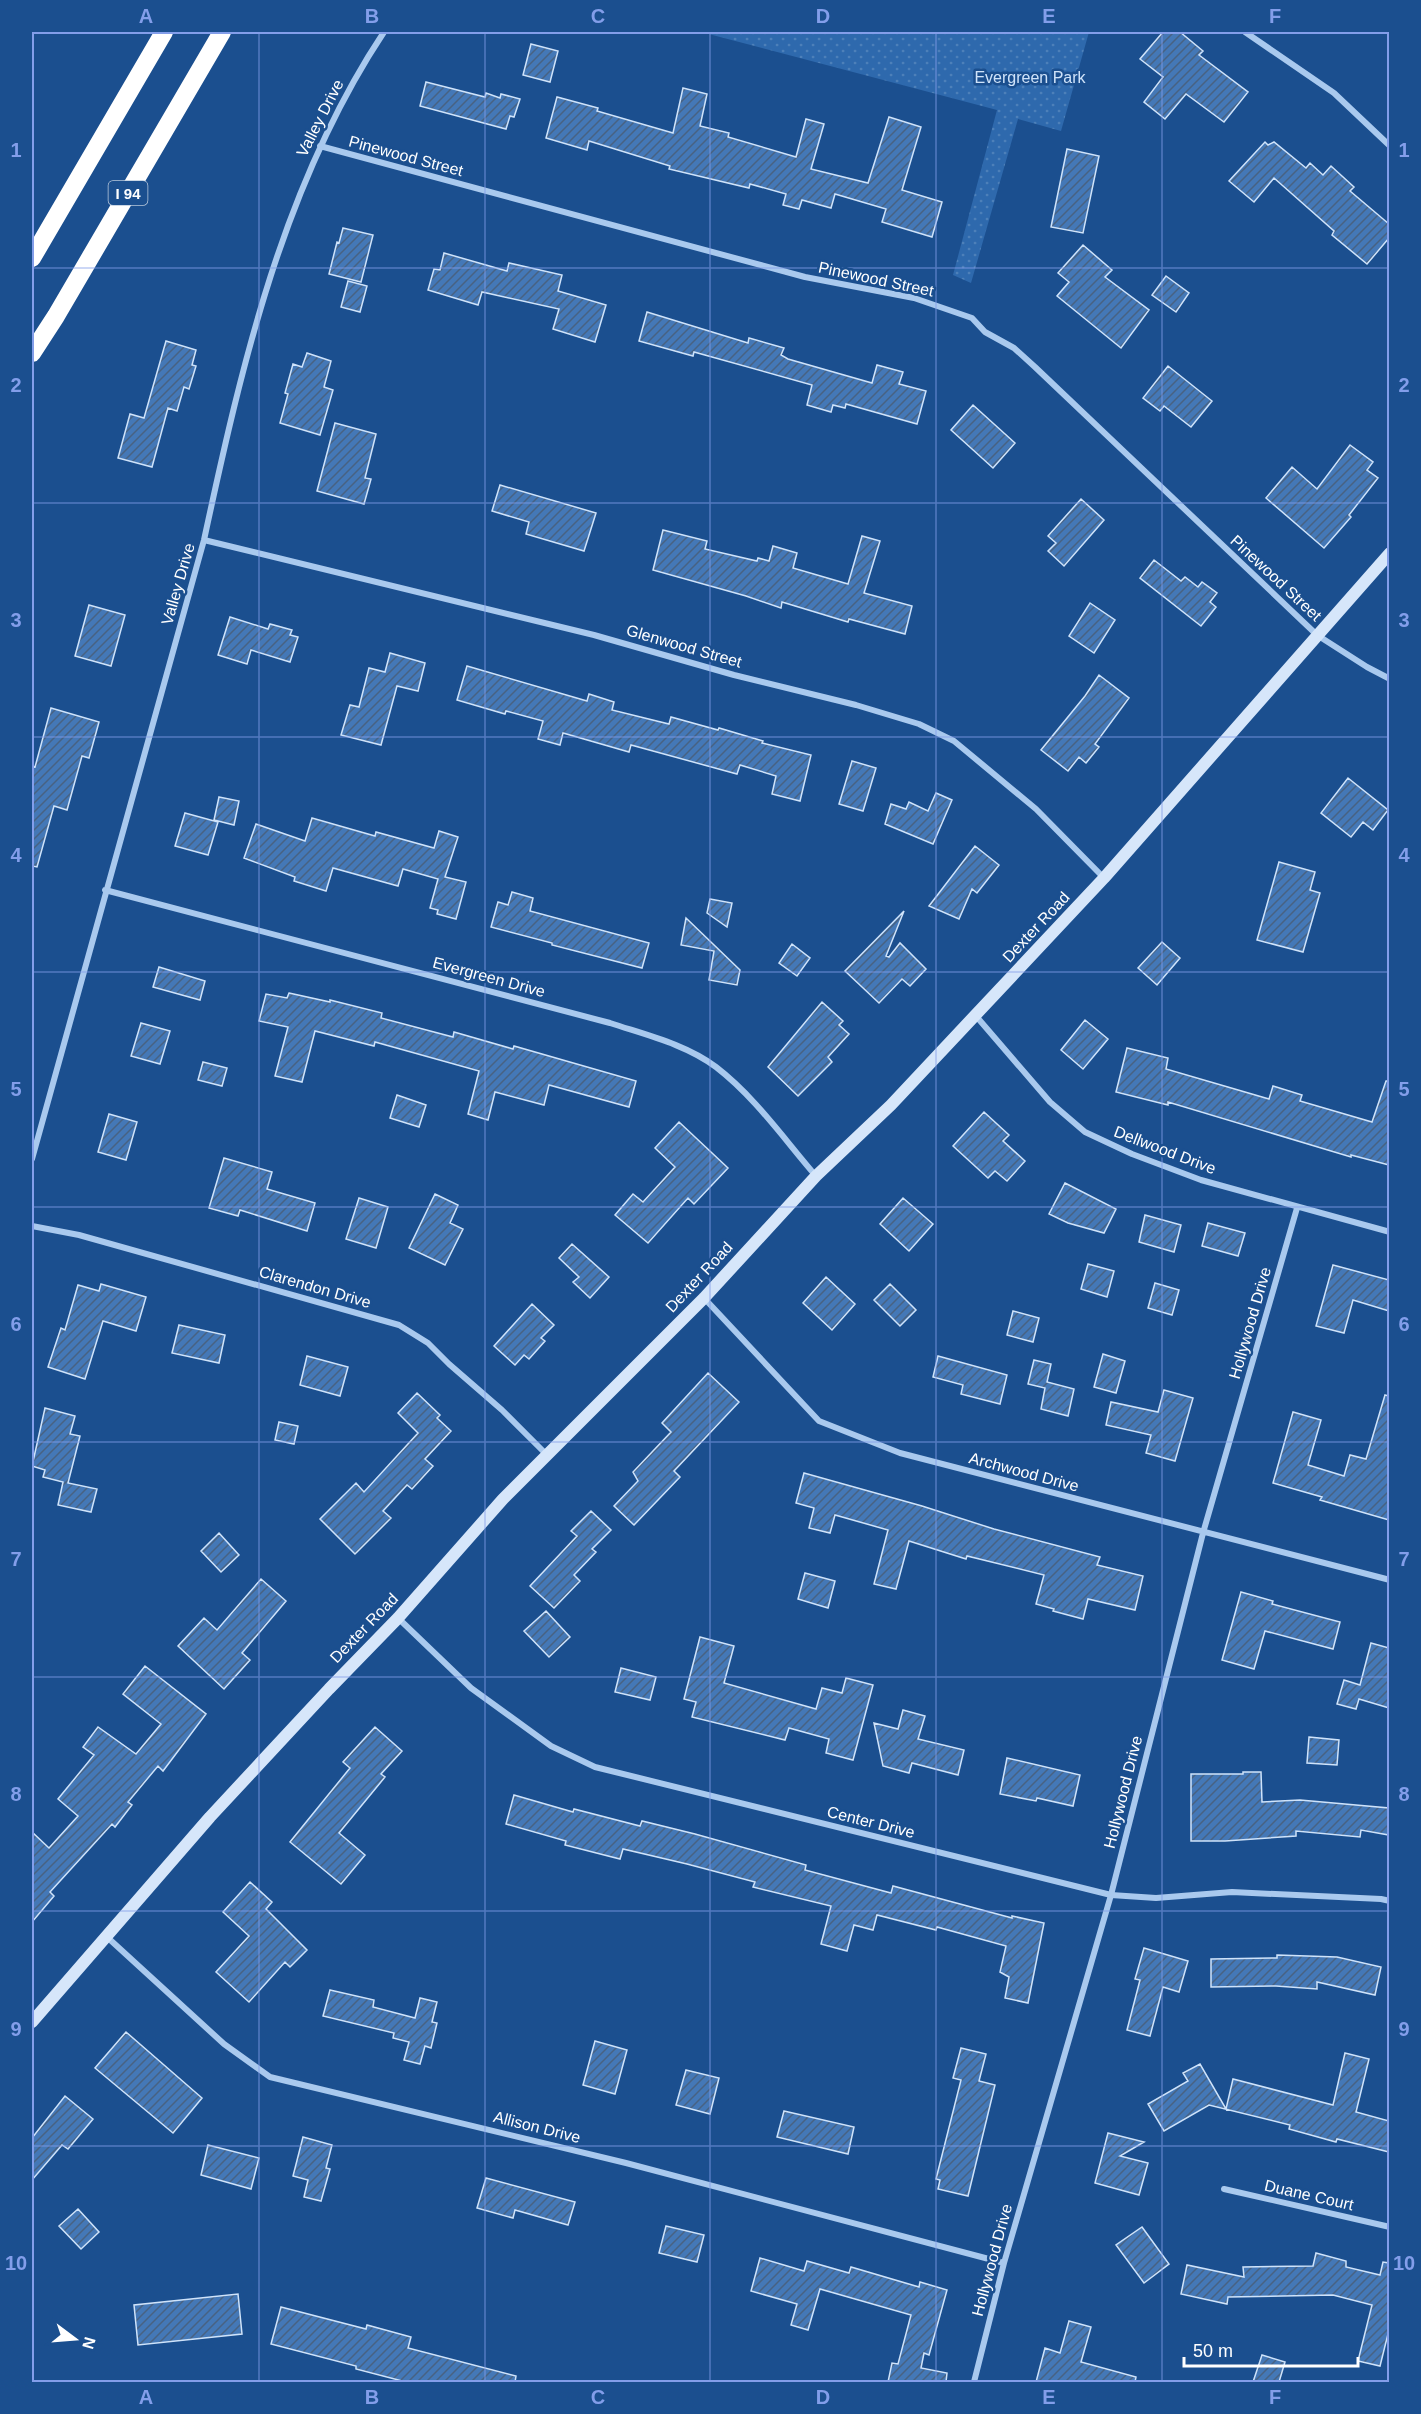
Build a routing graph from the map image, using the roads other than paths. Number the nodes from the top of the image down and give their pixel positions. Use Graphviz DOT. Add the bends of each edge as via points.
graph roads {
  1 [pos="164,32"];
  2 [pos="222,32"];
  3 [pos="384,32"];
  4 [pos="1245,32"];
  5 [pos="320,146"];
  6 [pos="1389,146"];
  7 [pos="32,258"];
  8 [pos="32,353"];
  9 [pos="204,540"];
  10 [pos="1389,553"];
  11 [pos="1317,635"];
  12 [pos="1389,679"];
  13 [pos="1104,878"];
  14 [pos="105,890"];
  15 [pos="976,1016"];
  16 [pos="32,1159"];
  17 [pos="816,1176"];
  18 [pos="1297,1208"];
  19 [pos="32,1227"];
  20 [pos="1389,1232"];
  21 [pos="704,1298"];
  22 [pos="547,1455"];
  23 [pos="1203,1533"];
  24 [pos="1389,1580"];
  25 [pos="398,1618"];
  26 [pos="1111,1895"];
  27 [pos="1389,1901"];
  28 [pos="107,1937"];
  29 [pos="32,2022"];
  30 [pos="1224,2189"];
  31 [pos="1389,2227"];
  32 [pos="1004,2263"];
  33 [pos="974,2382"];
  1 -- 7 [label="highway"];
  2 -- 8 [label="highway, I 94"];
  3 -- 5 [label="street, Valley Drive" via="362,64"];
  4 -- 6 [label="street" via="1334,93"];
  5 -- 9 [label="street, Valley Drive" via="295,202 264,296"];
  5 -- 11 [label="street, Pinewood Street" via="805,277 914,298 972,318 985,332 1014,348 1035,367"];
  9 -- 13 [label="street, Glenwood Street" via="594,635 919,724 954,741 1036,808"];
  9 -- 14 [label="street, Valley Drive"];
  10 -- 11 [label="main road, Dexter Road"];
  11 -- 12 [label="street, Pinewood Street"];
  11 -- 13 [label="main road, Dexter Road"];
  13 -- 15 [label="main road, Dexter Road"];
  14 -- 16 [label="street, Valley Drive"];
  14 -- 17 [label="street, Evergreen Drive" via="673,1043 715,1066 747,1095"];
  15 -- 17 [label="main road, Dexter Road"];
  15 -- 18 [label="street, Dellwood Drive" via="1050,1102 1085,1132 1201,1180"];
  17 -- 21 [label="main road, Dexter Road"];
  18 -- 20 [label="street, Dellwood Drive"];
  18 -- 23 [label="street, Hollywood Drive"];
  19 -- 22 [label="street, Clarendon Drive" via="79,1235 399,1325 428,1343"];
  21 -- 22 [label="main road, Dexter Road"];
  21 -- 23 [label="street, Archwood Drive" via="819,1421 900,1453"];
  22 -- 25 [label="main road, Dexter Road"];
  23 -- 24 [label="street, Archwood Drive"];
  23 -- 26 [label="street, Hollywood Drive"];
  25 -- 26 [label="street, Center Drive" via="471,1688 551,1746 595,1767"];
  25 -- 28 [label="main road, Dexter Road" via="210,1817"];
  26 -- 27 [label="street, Center Drive" via="1156,1898 1232,1892"];
  26 -- 32 [label="street, Hollywood Drive"];
  28 -- 29 [label="main road, Dexter Road"];
  28 -- 32 [label="street, Allison Drive" via="224,2044 270,2078 626,2163"];
  30 -- 31 [label="street, Duane Court"];
  32 -- 33 [label="street, Hollywood Drive"];
}
